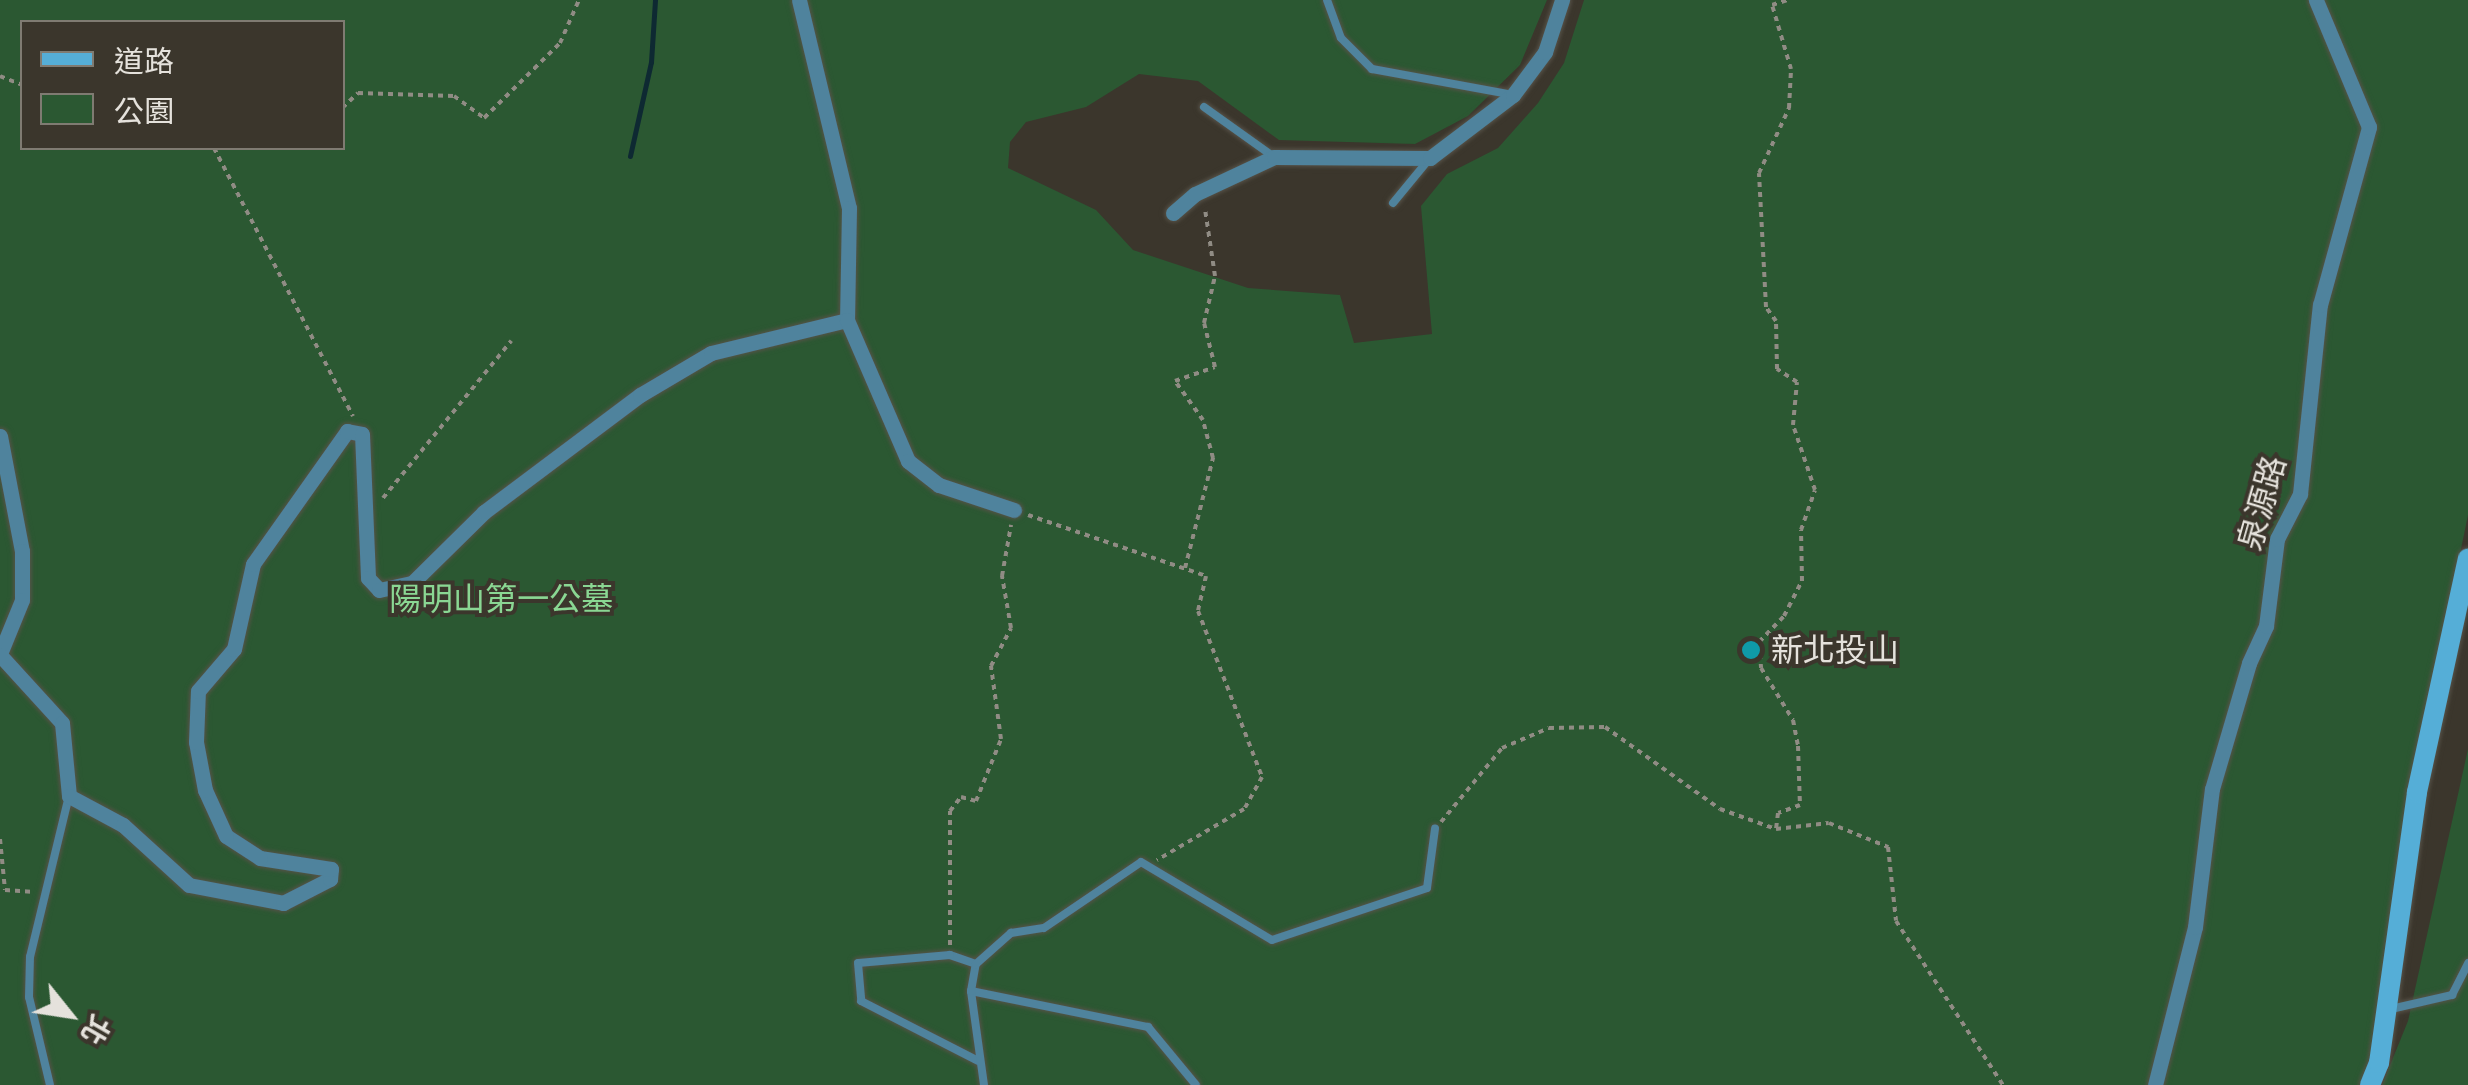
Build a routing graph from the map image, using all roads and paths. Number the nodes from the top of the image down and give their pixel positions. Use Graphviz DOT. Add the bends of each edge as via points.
graph roads {
  1 [pos="579,0"];
  2 [pos="799,0"];
  3 [pos="1327,0"];
  4 [pos="1562,0"];
  5 [pos="1787,0"];
  6 [pos="2316,0"];
  7 [pos="1512,95"];
  8 [pos="345,105"];
  9 [pos="1204,107"];
  10 [pos="214,150"];
  11 [pos="1274,157"];
  12 [pos="1430,158"];
  13 [pos="1205,189"];
  14 [pos="1393,202"];
  15 [pos="1172,214"];
  16 [pos="848,320"];
  17 [pos="511,341"];
  18 [pos="362,434"];
  19 [pos="0,436"];
  20 [pos="1014,510"];
  21 [pos="364,522"];
  22 [pos="2468,559"];
  23 [pos="1185,568"];
  24 [pos="0,655"];
  25 [pos="69,796"];
  26 [pos="1776,828"];
  27 [pos="1435,829"];
  28 [pos="0,839"];
  29 [pos="1152,865"];
  30 [pos="46,894"];
  31 [pos="950,955"];
  32 [pos="2468,963"];
  33 [pos="976,964"];
  34 [pos="971,992"];
  35 [pos="2386,1010"];
  36 [pos="978,1061"];
  37 [pos="50,1085"];
  38 [pos="984,1085"];
  39 [pos="1196,1085"];
  40 [pos="2002,1085"];
  41 [pos="2155,1085"];
  42 [pos="2370,1085"];
  1 -- 8 [label="path" via="560,43 484,118 454,96 358,93"];
  2 -- 16 [label="street" via="849,208"];
  3 -- 7 [label="lane" via="1340,38 1372,69"];
  4 -- 7 [label="street" via="1544,52"];
  5 -- 26 [label="path" via="1772,5 1791,69 1789,108 1759,173 1766,307 1776,321 1777,369 1797,382 1793,425 1815,490 1801,530 1802,581 1784,616 1759,642 1762,668 1793,720 1798,746 1800,805 1778,813"];
  6 -- 41 [label="street, 泉源路" via="2369,127 2320,304 2300,494 2277,539 2266,626 2212,789 2194,926"];
  7 -- 12 [label="street"];
  9 -- 11 [label="lane"];
  10 -- 18 [label="path"];
  11 -- 12 [label="street"];
  11 -- 13 [label="street"];
  12 -- 14 [label="lane"];
  13 -- 15 [label="street"];
  13 -- 23 [label="path" via="1215,276 1204,323 1215,366 1175,381 1203,420 1213,458"];
  16 -- 20 [label="street" via="908,461 939,484"];
  16 -- 21 [label="street" via="711,354 654,387 484,512 412,583 379,590 368,578"];
  17 -- 21 [label="path"];
  18 -- 21 [label="street"];
  18 -- 25 [label="street" via="347,432 334,445 253,564 234,650 208,675 195,713 205,790 226,836 260,858 323,864 330,879 268,904 189,886 123,824"];
  19 -- 24 [label="street" via="13,484 22,600"];
  20 -- 23 [label="path"];
  20 -- 31 [label="path" via="1002,576 1011,628 991,666 1001,739 976,800 961,797 950,811"];
  22 -- 35 [label="street" via="2416,792"];
  23 -- 29 [label="path" via="1206,576 1198,611 1262,777 1244,809 1174,845"];
  24 -- 25 [label="street" via="62,722"];
  25 -- 30 [label="lane"];
  26 -- 27 [label="path" via="1720,809 1605,727 1549,728 1502,748"];
  26 -- 40 [label="path" via="1829,823 1888,847 1896,922"];
  27 -- 29 [label="lane" via="1427,888 1272,940"];
  28 -- 30 [label="path" via="5,890"];
  29 -- 33 [label="lane" via="1141,862 1044,928 1011,933"];
  30 -- 37 [label="lane" via="30,957 29,997"];
  31 -- 33 [label="lane"];
  31 -- 36 [label="lane" via="858,962 861,1001"];
  32 -- 35 [label="lane" via="2452,995"];
  33 -- 34 [label="lane"];
  34 -- 36 [label="lane"];
  34 -- 39 [label="lane" via="1148,1026"];
  35 -- 42 [label="street"];
  36 -- 38 [label="lane"];
}
